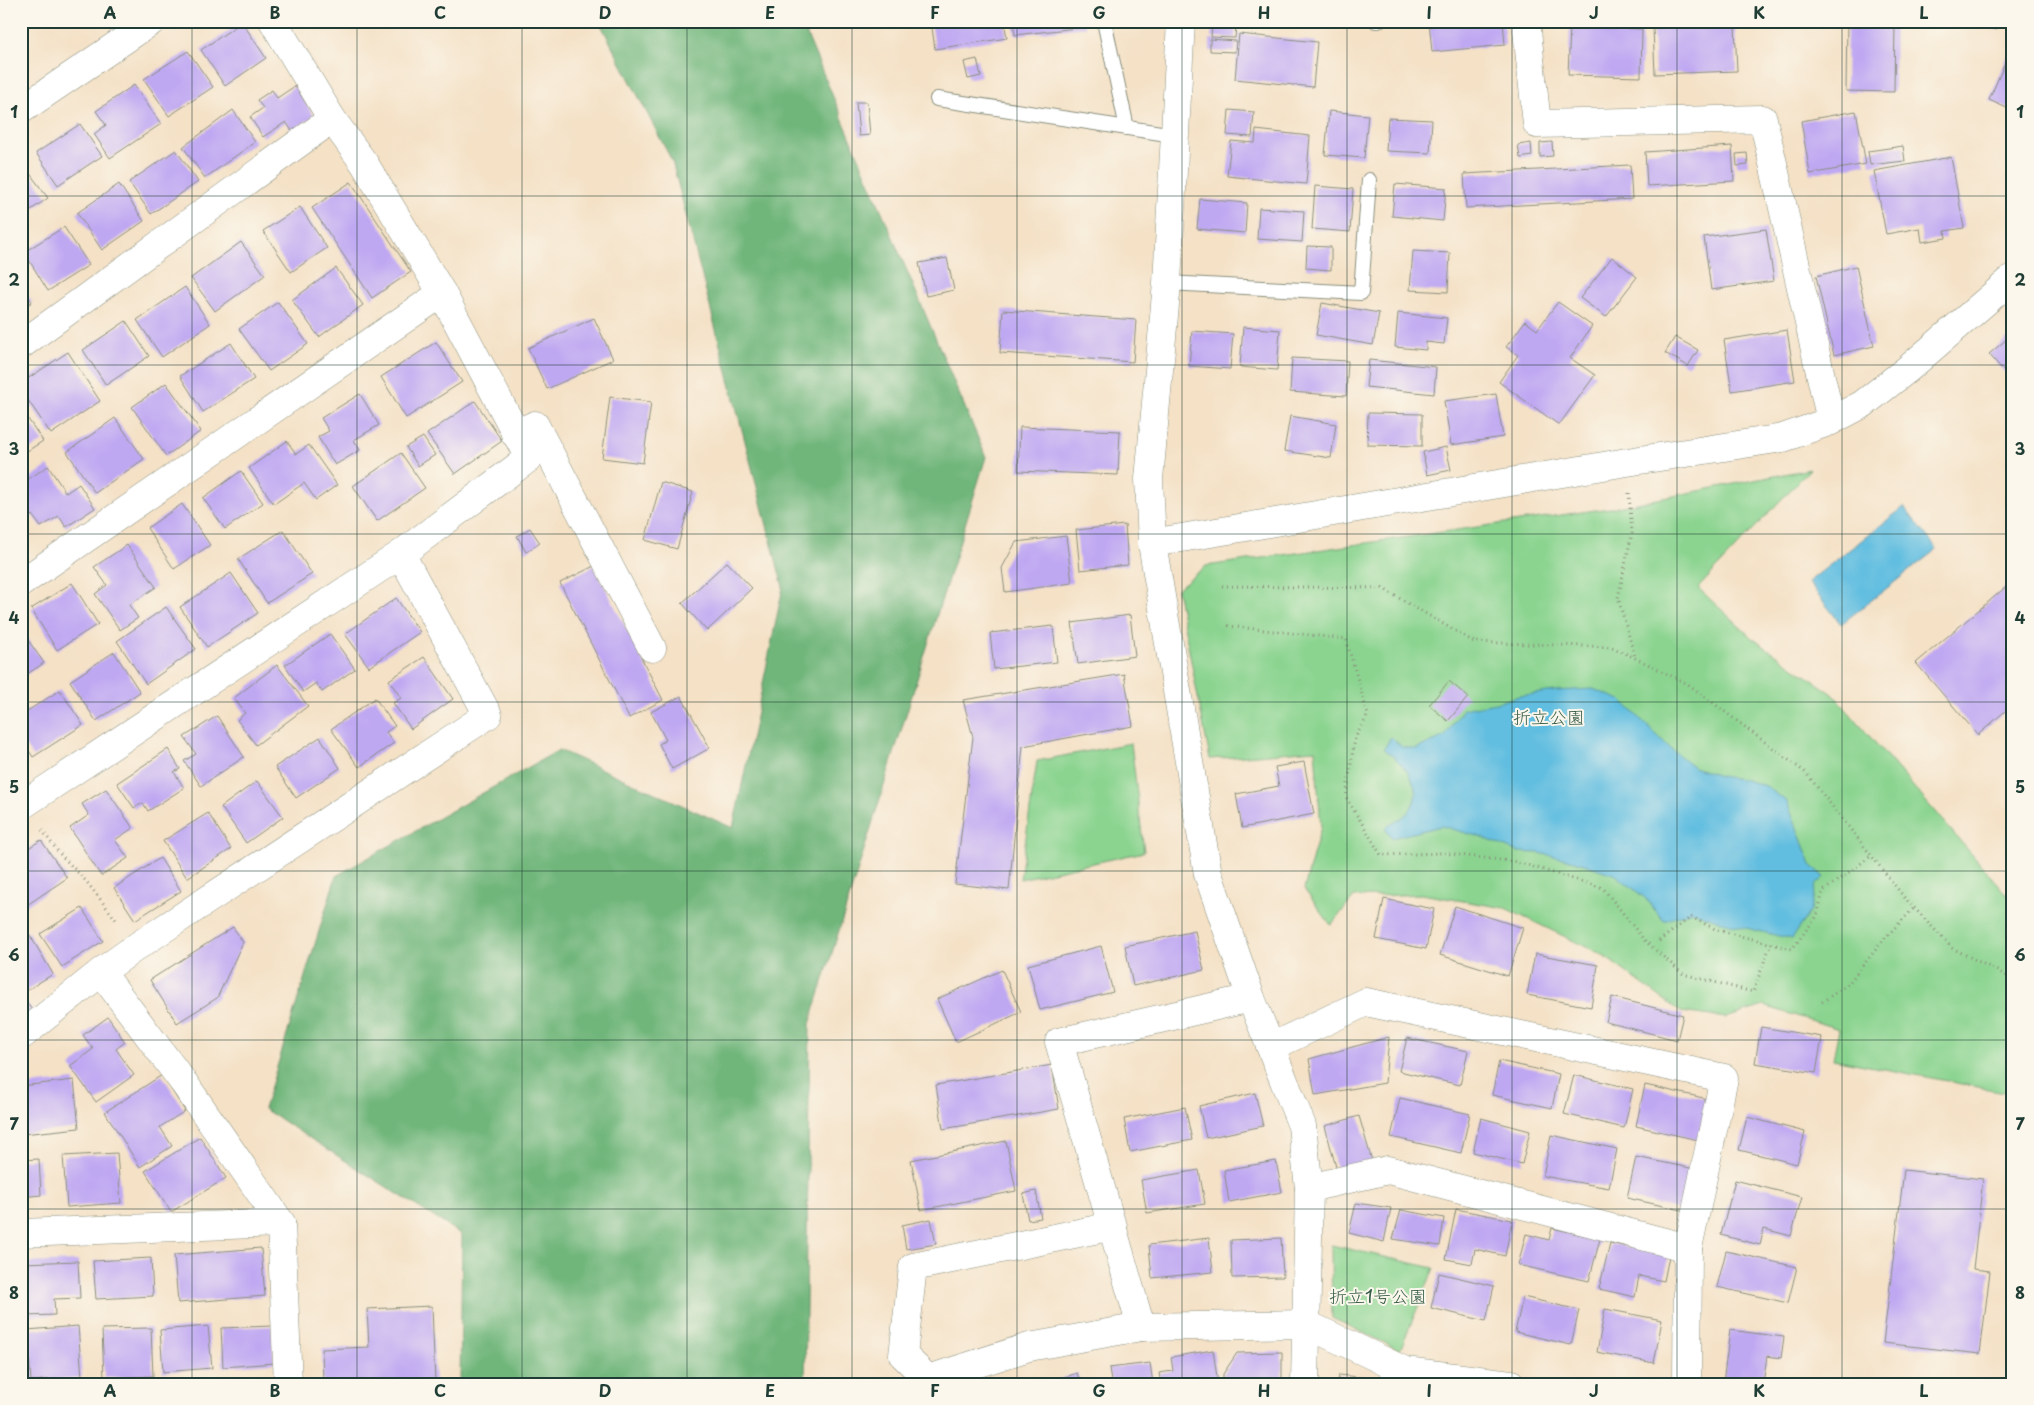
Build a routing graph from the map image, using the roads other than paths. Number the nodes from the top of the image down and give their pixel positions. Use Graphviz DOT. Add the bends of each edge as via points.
graph roads {
  1 [pos="152,21"];
  2 [pos="273,21"];
  3 [pos="1104,21"];
  4 [pos="1180,21"];
  5 [pos="1526,21"];
  6 [pos="937,99"];
  7 [pos="21,110"];
  8 [pos="332,119"];
  9 [pos="1128,128"];
  10 [pos="1174,135"];
  11 [pos="1369,180"];
  12 [pos="2013,278"];
  13 [pos="1167,283"];
  14 [pos="442,293"];
  15 [pos="21,345"];
  16 [pos="1831,421"];
  17 [pos="515,434"];
  18 [pos="1152,543"];
  19 [pos="401,554"];
  20 [pos="21,583"];
  21 [pos="652,648"];
  22 [pos="21,806"];
  23 [pos="101,972"];
  24 [pos="1251,998"];
  25 [pos="21,1036"];
  26 [pos="1272,1047"];
  27 [pos="1309,1188"];
  28 [pos="281,1223"];
  29 [pos="1113,1226"];
  30 [pos="21,1233"];
  31 [pos="1688,1248"];
  32 [pos="1306,1324"];
  33 [pos="1141,1327"];
  34 [pos="288,1384"];
  35 [pos="1305,1384"];
  36 [pos="1511,1384"];
  37 [pos="1687,1384"];
  1 -- 7 [label="street"];
  2 -- 8 [label="street"];
  3 -- 9 [label="lane"];
  4 -- 10 [label="street"];
  5 -- 16 [label="street" via="1538,124 1763,119"];
  6 -- 9 [label="lane"];
  8 -- 14 [label="street" via="364,163"];
  8 -- 15 [label="street"];
  9 -- 10 [label="lane"];
  10 -- 13 [label="street"];
  11 -- 13 [label="lane" via="1361,293"];
  12 -- 16 [label="street" via="1863,404"];
  13 -- 18 [label="street" via="1149,480"];
  14 -- 17 [label="street"];
  14 -- 20 [label="street"];
  16 -- 18 [label="street" via="1783,438"];
  17 -- 19 [label="street" via="529,458"];
  17 -- 21 [label="street" via="534,425"];
  18 -- 24 [label="street" via="1208,874"];
  19 -- 22 [label="street"];
  19 -- 23 [label="street" via="488,715"];
  23 -- 25 [label="street"];
  23 -- 28 [label="street" via="184,1083"];
  24 -- 26 [label="street"];
  24 -- 29 [label="street" via="1059,1042"];
  26 -- 27 [label="street" via="1302,1126"];
  26 -- 31 [label="street" via="1366,1002 1724,1078"];
  27 -- 31 [label="street" via="1388,1170"];
  27 -- 32 [label="street"];
  28 -- 30 [label="street"];
  28 -- 34 [label="street"];
  29 -- 33 [label="street"];
  29 -- 33 [label="street" via="913,1267 903,1355 928,1379 1029,1347"];
  31 -- 37 [label="street"];
  32 -- 33 [label="street"];
  32 -- 35 [label="street"];
  32 -- 36 [label="street" via="1405,1371"];
}
